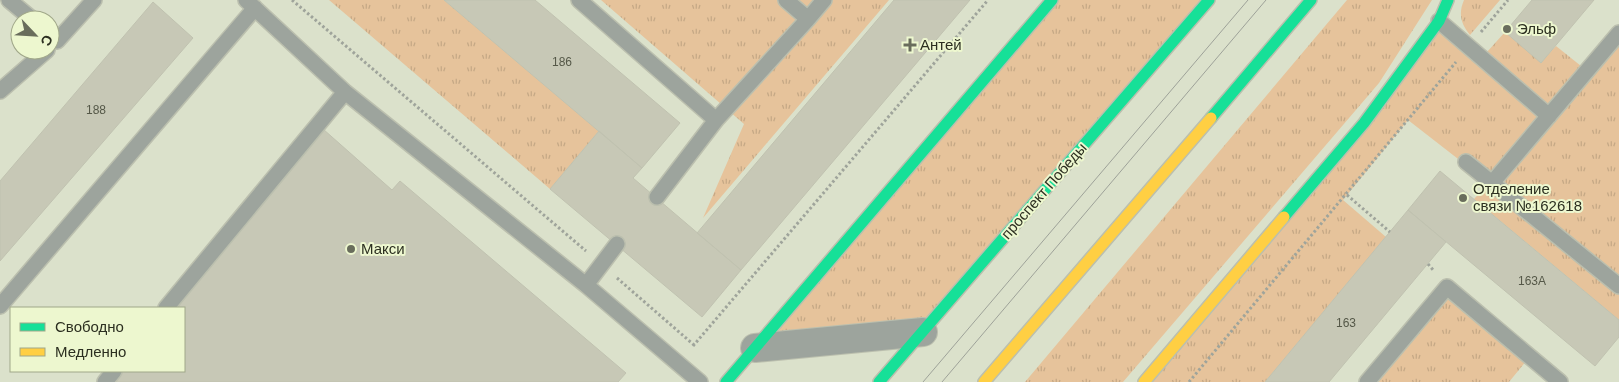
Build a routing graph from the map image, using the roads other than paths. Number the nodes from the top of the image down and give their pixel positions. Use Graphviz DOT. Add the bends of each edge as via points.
graph roads {
  1 [pos="9,0"];
  2 [pos="94,0"];
  3 [pos="579,0"];
  4 [pos="786,0"];
  5 [pos="824,0"];
  6 [pos="1052,0"];
  7 [pos="1209,0"];
  8 [pos="1311,0"];
  9 [pos="1448,0"];
  10 [pos="250,4"];
  11 [pos="21,10"];
  12 [pos="808,19"];
  13 [pos="1439,21"];
  14 [pos="1619,32"];
  15 [pos="60,34"];
  16 [pos="33,60"];
  17 [pos="0,91"];
  18 [pos="345,92"];
  19 [pos="1549,116"];
  20 [pos="716,120"];
  21 [pos="1466,162"];
  22 [pos="1492,183"];
  23 [pos="657,197"];
  24 [pos="617,244"];
  25 [pos="586,285"];
  26 [pos="1619,286"];
  27 [pos="0,306"];
  28 [pos="167,307"];
  29 [pos="923,332"];
  30 [pos="755,348"];
  31 [pos="113,372"];
  32 [pos="105,382"];
  33 [pos="700,382"];
  34 [pos="726,382"];
  35 [pos="879,382"];
  36 [pos="984,382"];
  37 [pos="1144,382"];
  38 [pos="1366,382"];
  39 [pos="1560,382"];
  1 -- 11 [label="lane"];
  2 -- 15 [label="lane"];
  3 -- 20 [label="lane"];
  4 -- 12 [label="lane"];
  5 -- 12 [label="lane"];
  6 -- 30 [label="main road"];
  7 -- 29 [label="main road, проспект Победы"];
  8 -- 36 [label="main road" via="1092,260"];
  9 -- 13 [label="main road"];
  10 -- 18 [label="lane"];
  10 -- 27 [label="lane"];
  12 -- 20 [label="lane"];
  13 -- 19 [label="lane"];
  13 -- 37 [label="main road" via="1364,123"];
  14 -- 19 [label="lane"];
  16 -- 17 [label="lane"];
  18 -- 25 [label="lane"];
  18 -- 28 [label="lane"];
  19 -- 22 [label="lane"];
  20 -- 23 [label="lane"];
  21 -- 22 [label="lane"];
  22 -- 26 [label="lane"];
  24 -- 25 [label="lane"];
  25 -- 33 [label="lane"];
  29 -- 30 [label="street"];
  29 -- 35 [label="main road, проспект Победы"];
  30 -- 34 [label="main road"];
  31 -- 32 [label="lane"];
  38 -- 39 [label="lane" via="1447,287"];
}
